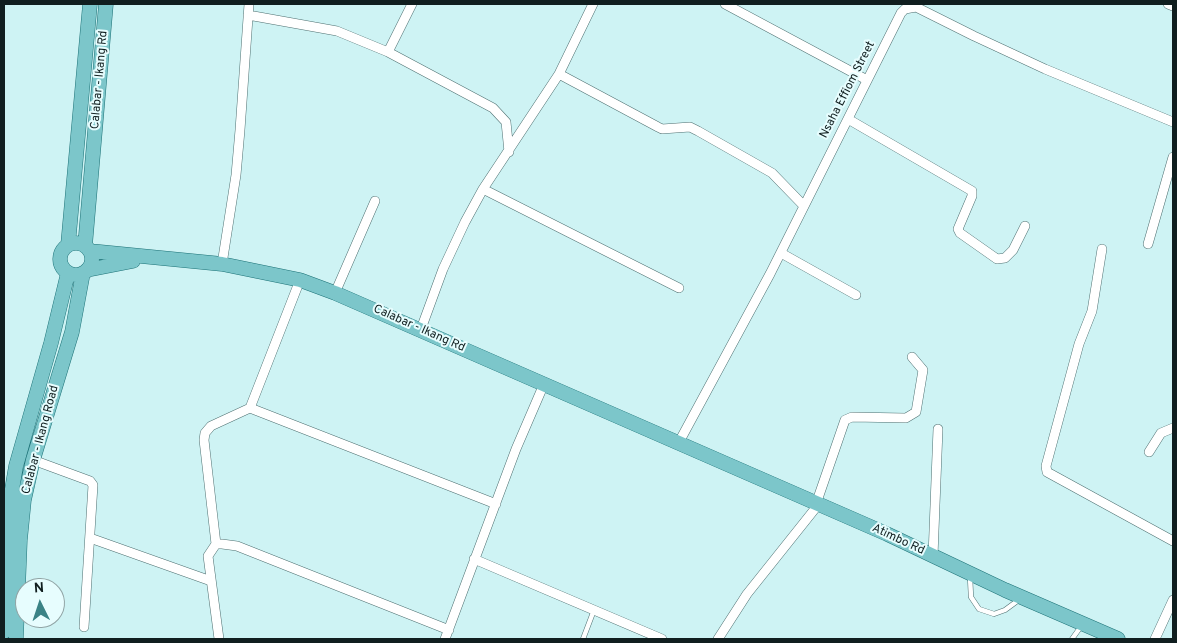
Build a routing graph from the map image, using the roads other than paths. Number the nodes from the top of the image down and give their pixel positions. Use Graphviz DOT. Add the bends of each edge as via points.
graph roads {
  1 [pos="90,4"];
  2 [pos="106,4"];
  3 [pos="249,4"];
  4 [pos="412,4"];
  5 [pos="593,4"];
  6 [pos="725,4"];
  7 [pos="1168,4"];
  8 [pos="1173,6"];
  9 [pos="248,15"];
  10 [pos="388,52"];
  11 [pos="559,74"];
  12 [pos="868,80"];
  13 [pos="848,120"];
  14 [pos="1173,122"];
  15 [pos="509,152"];
  16 [pos="1173,157"];
  17 [pos="483,189"];
  18 [pos="375,201"];
  19 [pos="804,206"];
  20 [pos="1026,226"];
  21 [pos="1148,244"];
  22 [pos="68,245"];
  23 [pos="88,248"];
  24 [pos="1102,249"];
  25 [pos="780,253"];
  26 [pos="147,258"];
  27 [pos="222,264"];
  28 [pos="85,272"];
  29 [pos="68,273"];
  30 [pos="300,280"];
  31 [pos="679,288"];
  32 [pos="335,293"];
  33 [pos="856,295"];
  34 [pos="421,329"];
  35 [pos="912,357"];
  36 [pos="544,384"];
  37 [pos="250,408"];
  38 [pos="1173,428"];
  39 [pos="938,429"];
  40 [pos="678,444"];
  41 [pos="1149,452"];
  42 [pos="33,460"];
  43 [pos="496,504"];
  44 [pos="817,504"];
  45 [pos="90,538"];
  46 [pos="1173,541"];
  47 [pos="216,544"];
  48 [pos="933,556"];
  49 [pos="474,559"];
  50 [pos="970,574"];
  51 [pos="211,581"];
  52 [pos="1022,598"];
  53 [pos="1173,600"];
  54 [pos="594,610"];
  55 [pos="1082,624"];
  56 [pos="84,627"];
  57 [pos="449,630"];
  58 [pos="4,632"];
  59 [pos="16,639"];
  60 [pos="219,639"];
  61 [pos="444,639"];
  62 [pos="583,639"];
  63 [pos="662,639"];
  64 [pos="718,639"];
  65 [pos="1072,639"];
  66 [pos="1116,639"];
  67 [pos="1155,639"];
  1 -- 22 [label="main road, Calabar - Ikang Rd"];
  2 -- 23 [label="main road, Calabar - Ikang Rd"];
  3 -- 9 [label="street"];
  4 -- 10 [label="street"];
  5 -- 11 [label="street"];
  6 -- 12 [label="street"];
  7 -- 8 [label="street"];
  9 -- 10 [label="street" via="337,31"];
  9 -- 27 [label="street" via="236,175"];
  10 -- 15 [label="street" via="493,108 506,122"];
  11 -- 15 [label="street"];
  11 -- 19 [label="street" via="658,127 690,127 698,131 772,173"];
  12 -- 13 [label="street, Nsaha Effiom Street"];
  12 -- 14 [label="street, Nsaha Effiom Street" via="901,13 916,7 1045,69"];
  13 -- 19 [label="street, Nsaha Effiom Street"];
  13 -- 20 [label="street" via="972,191 958,229 997,260 1005,258 1013,250"];
  15 -- 17 [label="street"];
  16 -- 21 [label="street"];
  17 -- 31 [label="street"];
  17 -- 34 [label="street" via="443,269"];
  18 -- 32 [label="street"];
  19 -- 25 [label="street, Nsaha Effiom Street"];
  22 -- 23 [label="main road" via="79,243"];
  22 -- 29 [label="main road" via="60,259"];
  23 -- 26 [label="main road, Calabar - Ikang Rd"];
  23 -- 28 [label="main road" via="92,261"];
  24 -- 46 [label="street" via="1092,311 1079,344 1047,472"];
  25 -- 33 [label="street"];
  25 -- 40 [label="street, Nsaha Effiom Street"];
  26 -- 27 [label="main road, Calabar - Ikang Rd"];
  26 -- 28 [label="main road, Calabar - Ikang Rd"];
  27 -- 30 [label="main road, Calabar - Ikang Rd"];
  28 -- 29 [label="main road"];
  28 -- 42 [label="main road, Calabar - Ikang Road" via="72,332"];
  29 -- 58 [label="main road, Calabar - Ikang Road" via="10,501"];
  30 -- 32 [label="main road, Calabar - Ikang Rd"];
  30 -- 37 [label="street"];
  32 -- 34 [label="main road, Calabar - Ikang Rd"];
  34 -- 36 [label="main road, Calabar - Ikang Rd"];
  35 -- 44 [label="street" via="923,370 916,412 906,418 852,417 845,420"];
  36 -- 40 [label="main road, Calabar - Ikang Rd"];
  36 -- 43 [label="street"];
  37 -- 43 [label="street"];
  37 -- 47 [label="street" via="211,426 205,433"];
  38 -- 41 [label="street" via="1161,433"];
  39 -- 48 [label="street"];
  40 -- 44 [label="main road, Atimbo Rd"];
  42 -- 45 [label="street" via="92,482"];
  42 -- 59 [label="main road, Calabar - Ikang Road" via="20,540"];
  43 -- 49 [label="street"];
  44 -- 48 [label="main road, Atimbo Rd"];
  44 -- 64 [label="street" via="752,588"];
  45 -- 51 [label="street"];
  45 -- 56 [label="street"];
  47 -- 51 [label="street" via="208,556"];
  47 -- 57 [label="street" via="237,546"];
  48 -- 50 [label="main road, Atimbo Rd"];
  49 -- 54 [label="street"];
  49 -- 57 [label="street"];
  50 -- 52 [label="main road, Atimbo Rd"];
  50 -- 52 [label="lane" via="971,597 980,609 994,614"];
  51 -- 60 [label="street"];
  52 -- 55 [label="main road, Atimbo Rd"];
  53 -- 67 [label="street"];
  54 -- 62 [label="lane"];
  54 -- 63 [label="street"];
  55 -- 65 [label="lane"];
  55 -- 66 [label="main road, Atimbo Rd"];
  57 -- 61 [label="street"];
}
